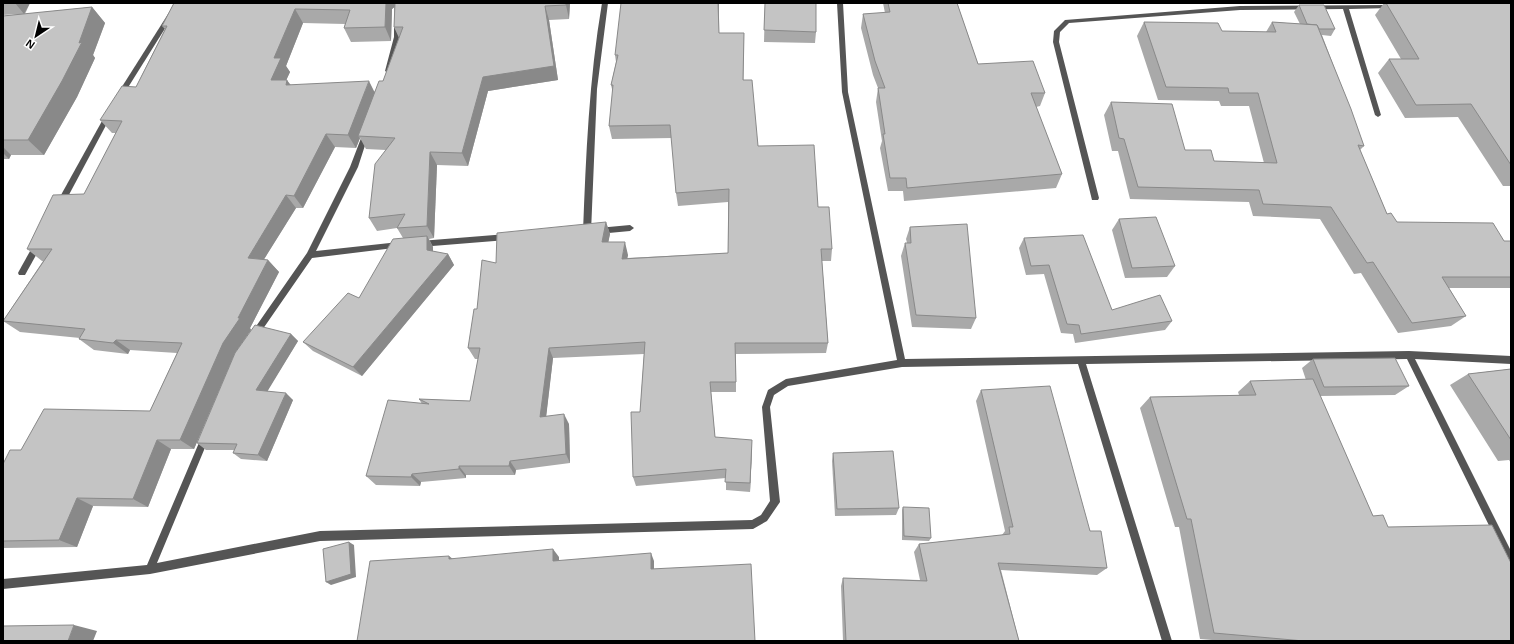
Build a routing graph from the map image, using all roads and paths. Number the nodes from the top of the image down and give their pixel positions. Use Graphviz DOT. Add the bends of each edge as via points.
graph roads {
  1 [pos="178,3"];
  2 [pos="605,3"];
  3 [pos="840,3"];
  4 [pos="1400,7"];
  5 [pos="1346,8"];
  6 [pos="397,16"];
  7 [pos="386,80"];
  8 [pos="115,103"];
  9 [pos="112,110"];
  10 [pos="1378,115"];
  11 [pos="370,124"];
  12 [pos="1095,198"];
  13 [pos="56,212"];
  14 [pos="630,228"];
  15 [pos="517,237"];
  16 [pos="41,239"];
  17 [pos="310,255"];
  18 [pos="22,273"];
  19 [pos="248,344"];
  20 [pos="1409,355"];
  21 [pos="1081,360"];
  22 [pos="1511,360"];
  23 [pos="902,363"];
  24 [pos="208,430"];
  25 [pos="1511,561"];
  26 [pos="150,569"];
  27 [pos="3,584"];
  28 [pos="1167,641"];
  1 -- 8 [label="street"];
  2 -- 14 [label="street" via="596,63 583,232"];
  3 -- 23 [label="street" via="845,92"];
  4 -- 5 [label="street"];
  5 -- 10 [label="street"];
  5 -- 12 [label="street" via="1240,8 1067,21 1057,31 1056,42"];
  6 -- 7 [label="street" via="397,37"];
  9 -- 13 [label="street"];
  11 -- 17 [label="street" via="354,167"];
  15 -- 17 [label="street" via="378,247"];
  16 -- 18 [label="street"];
  17 -- 19 [label="street"];
  20 -- 21 [label="street"];
  20 -- 22 [label="street"];
  20 -- 25 [label="street"];
  21 -- 23 [label="street"];
  21 -- 28 [label="street"];
  23 -- 26 [label="street" via="786,383 771,393 766,407 775,502 764,518 753,524 320,536"];
  24 -- 26 [label="street"];
  26 -- 27 [label="street"];
}
